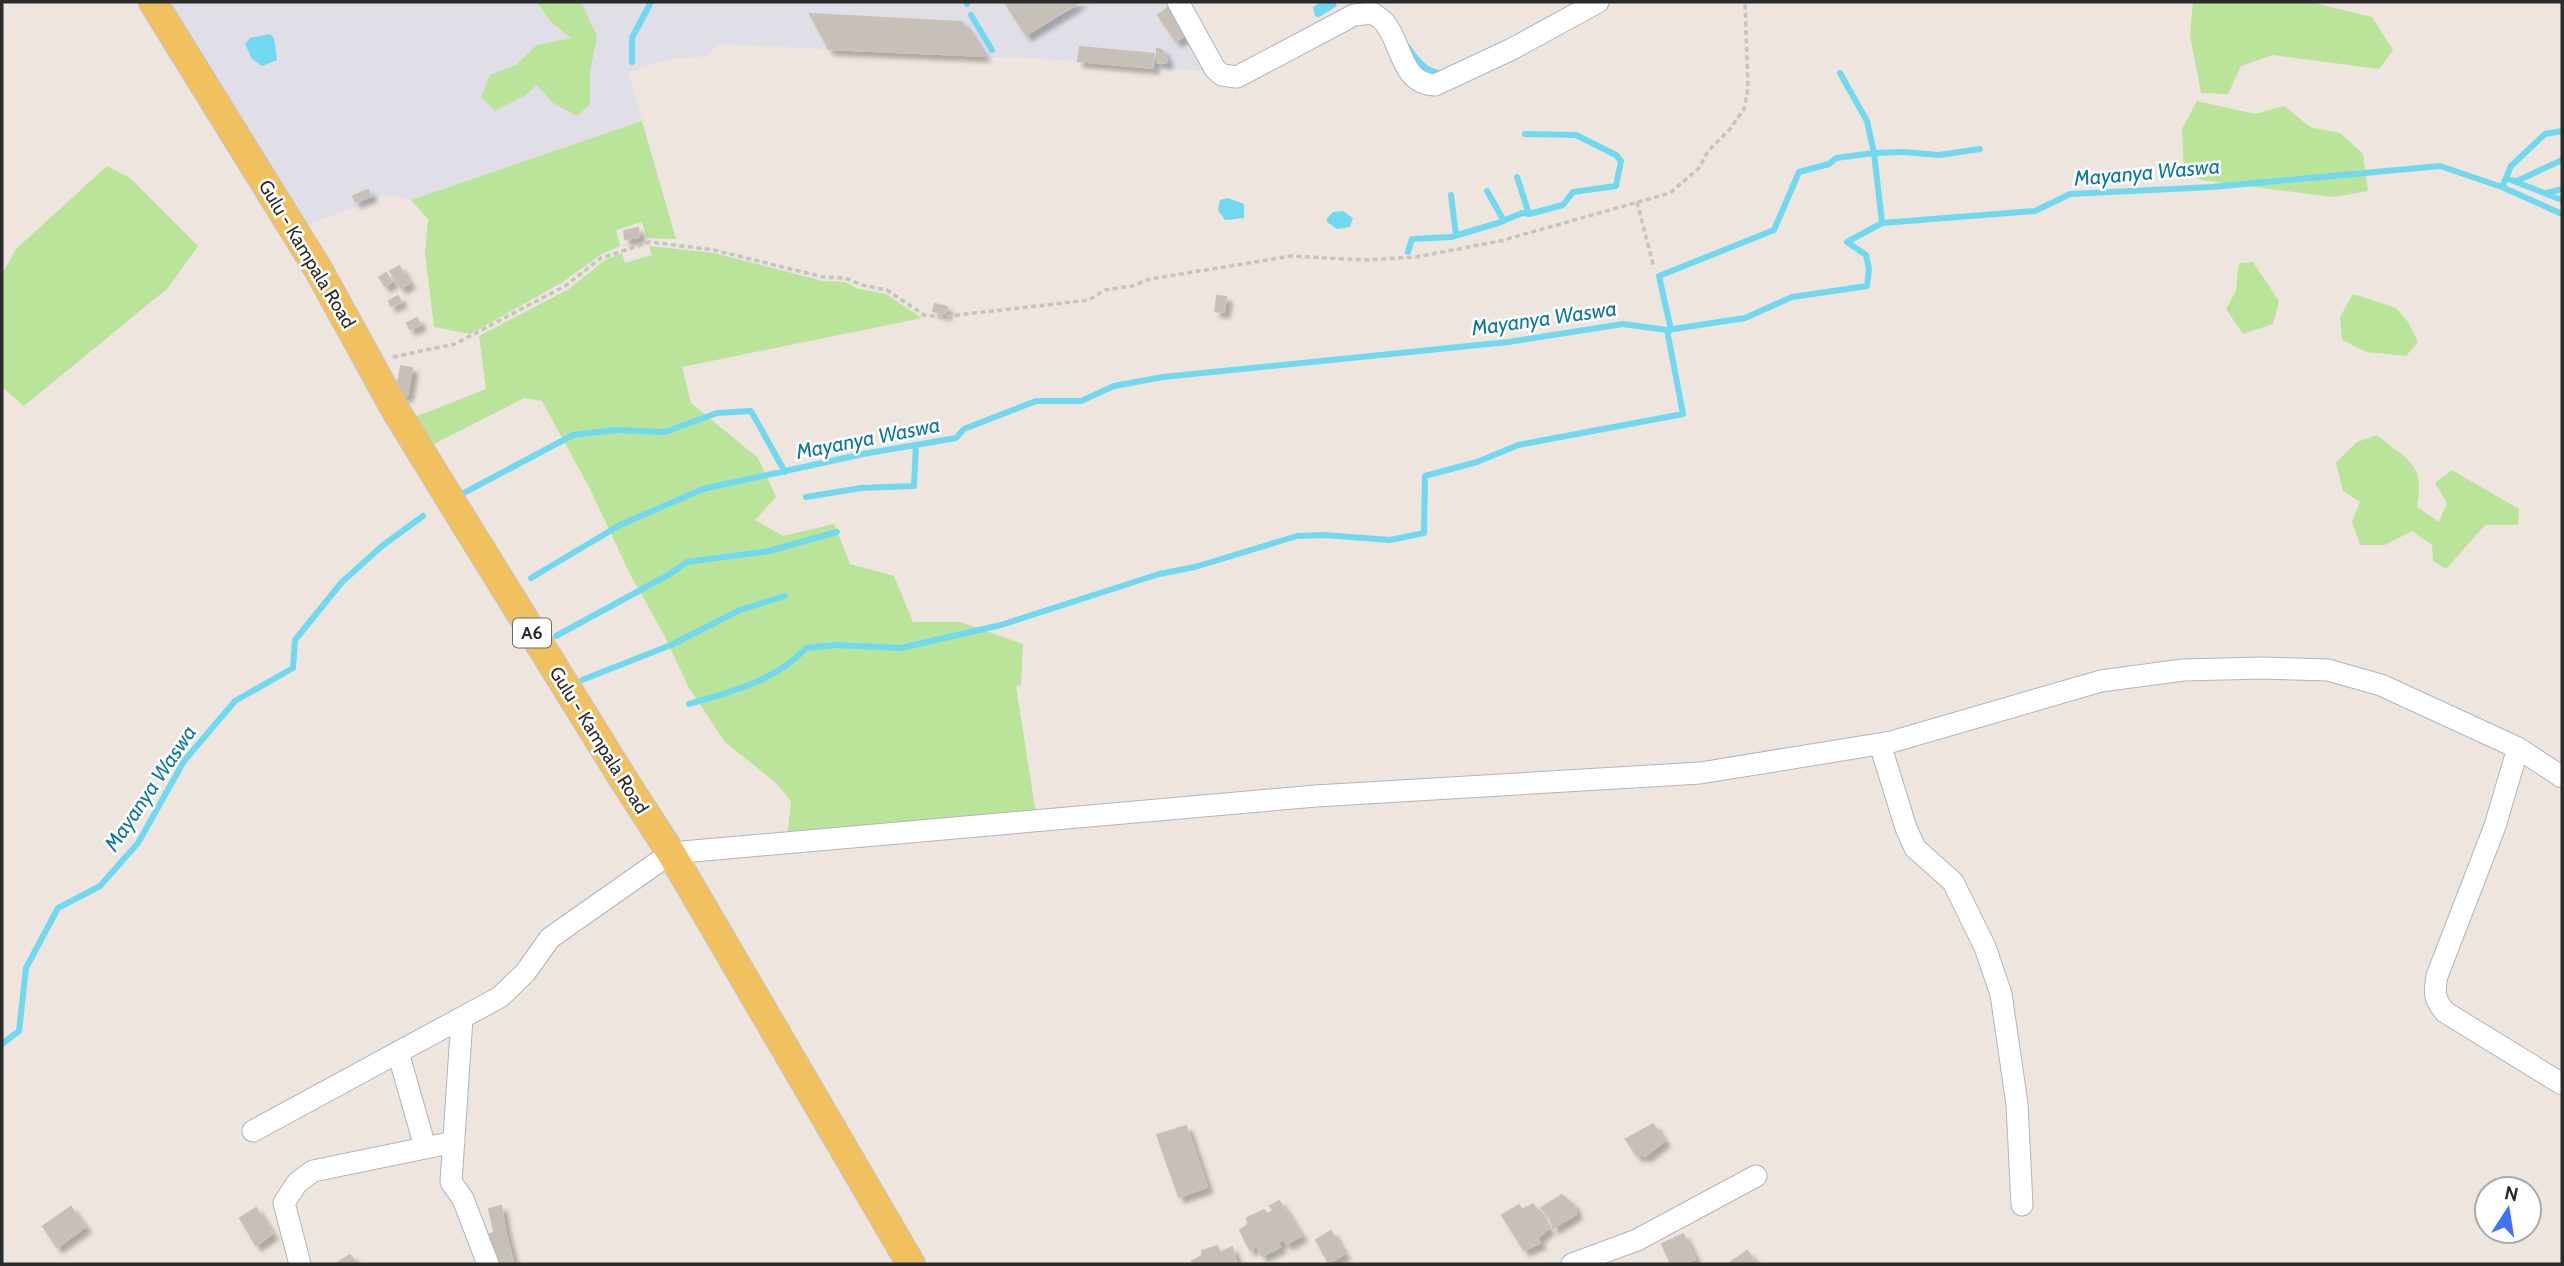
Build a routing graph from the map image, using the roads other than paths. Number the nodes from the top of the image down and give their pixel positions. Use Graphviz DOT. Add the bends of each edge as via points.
graph roads {
  1 [pos="153,2"];
  2 [pos="1178,2"];
  3 [pos="1598,2"];
  4 [pos="1880,744"];
  5 [pos="2518,748"];
  6 [pos="2562,777"];
  7 [pos="671,853"];
  8 [pos="462,1018"];
  9 [pos="398,1052"];
  10 [pos="2562,1084"];
  11 [pos="253,1131"];
  12 [pos="454,1142"];
  13 [pos="425,1147"];
  14 [pos="1756,1176"];
  15 [pos="2022,1205"];
  16 [pos="300,1264"];
  17 [pos="488,1264"];
  18 [pos="911,1264"];
  19 [pos="1572,1264"];
  1 -- 7 [label="main road, Gulu - Kampala Road / A6" via="318,269 396,411"];
  2 -- 3 [label="street" via="1215,69 1230,77 1354,15 1372,13 1387,24 1405,65 1427,85 1444,82"];
  4 -- 5 [label="street" via="2101,681 2183,670 2263,668 2328,670 2381,685"];
  4 -- 7 [label="street" via="1700,773 1302,797"];
  4 -- 15 [label="street" via="1915,848 1953,882 1985,947 2001,994 2017,1104"];
  5 -- 6 [label="street"];
  5 -- 10 [label="street" via="2495,826 2434,990 2436,1002 2445,1012"];
  7 -- 8 [label="street" via="550,938 525,973 500,997"];
  7 -- 18 [label="main road, Gulu - Kampala Road / A6"];
  8 -- 9 [label="street"];
  8 -- 12 [label="street"];
  9 -- 11 [label="street"];
  9 -- 13 [label="street"];
  12 -- 13 [label="street"];
  12 -- 17 [label="street" via="451,1182 463,1199"];
  13 -- 16 [label="street" via="313,1171 297,1184 284,1203"];
  14 -- 19 [label="street" via="1637,1240"];
}
